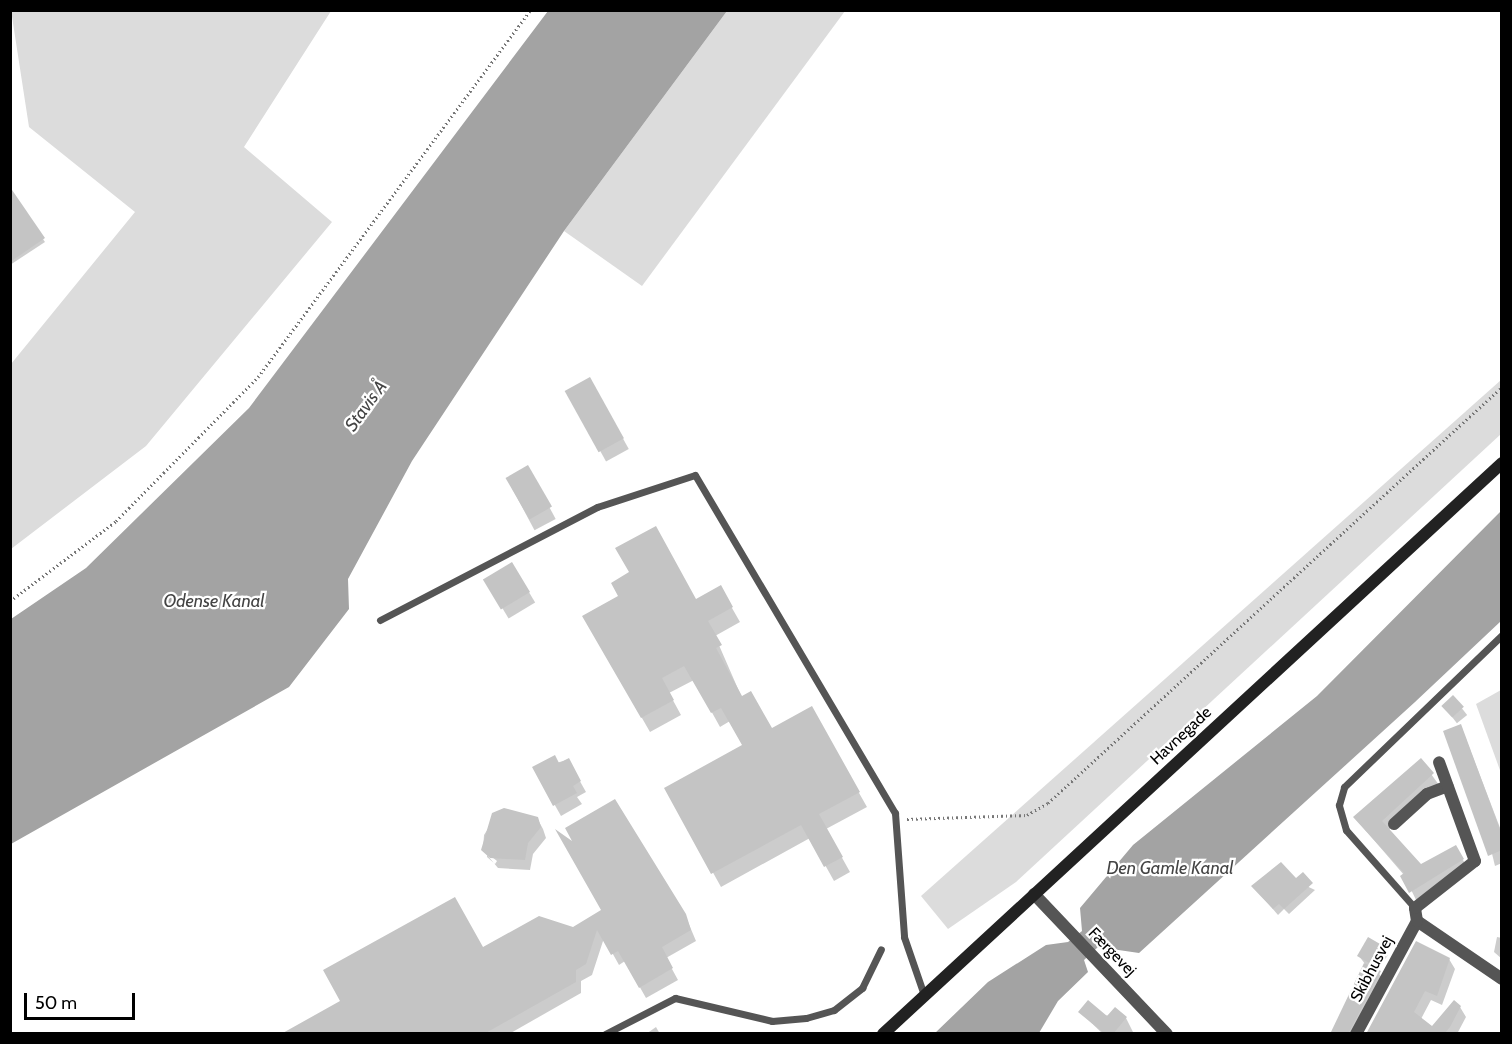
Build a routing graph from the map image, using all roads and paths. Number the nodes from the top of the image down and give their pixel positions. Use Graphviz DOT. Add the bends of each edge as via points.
graph roads {
  1 [pos="531,10"];
  2 [pos="1502,387"];
  3 [pos="1502,463"];
  4 [pos="10,601"];
  5 [pos="380,620"];
  6 [pos="1502,635"];
  7 [pos="1439,762"];
  8 [pos="1448,786"];
  9 [pos="896,819"];
  10 [pos="1394,824"];
  11 [pos="1034,894"];
  12 [pos="1416,908"];
  13 [pos="1417,921"];
  14 [pos="881,949"];
  15 [pos="1502,979"];
  16 [pos="924,995"];
  17 [pos="605,1034"];
  18 [pos="883,1034"];
  19 [pos="1167,1034"];
  20 [pos="1356,1034"];
  1 -- 4 [label="path" via="258,377 116,521"];
  2 -- 9 [label="path" via="1047,803 1027,815"];
  3 -- 11 [label="street, Havnegade"];
  5 -- 9 [label="lane" via="597,507 695,476"];
  6 -- 12 [label="lane" via="1344,787 1339,805 1346,830"];
  7 -- 8 [label="street"];
  8 -- 10 [label="street" via="1426,794"];
  8 -- 12 [label="street" via="1475,861"];
  9 -- 16 [label="lane" via="904,937"];
  11 -- 16 [label="street, Havnegade"];
  11 -- 19 [label="street, Færgevej"];
  12 -- 13 [label="street"];
  13 -- 15 [label="street"];
  13 -- 20 [label="street, Skibhusvej"];
  14 -- 17 [label="lane" via="862,988 834,1010 816,1016 772,1021 675,998"];
  16 -- 18 [label="street, Havnegade"];
}
